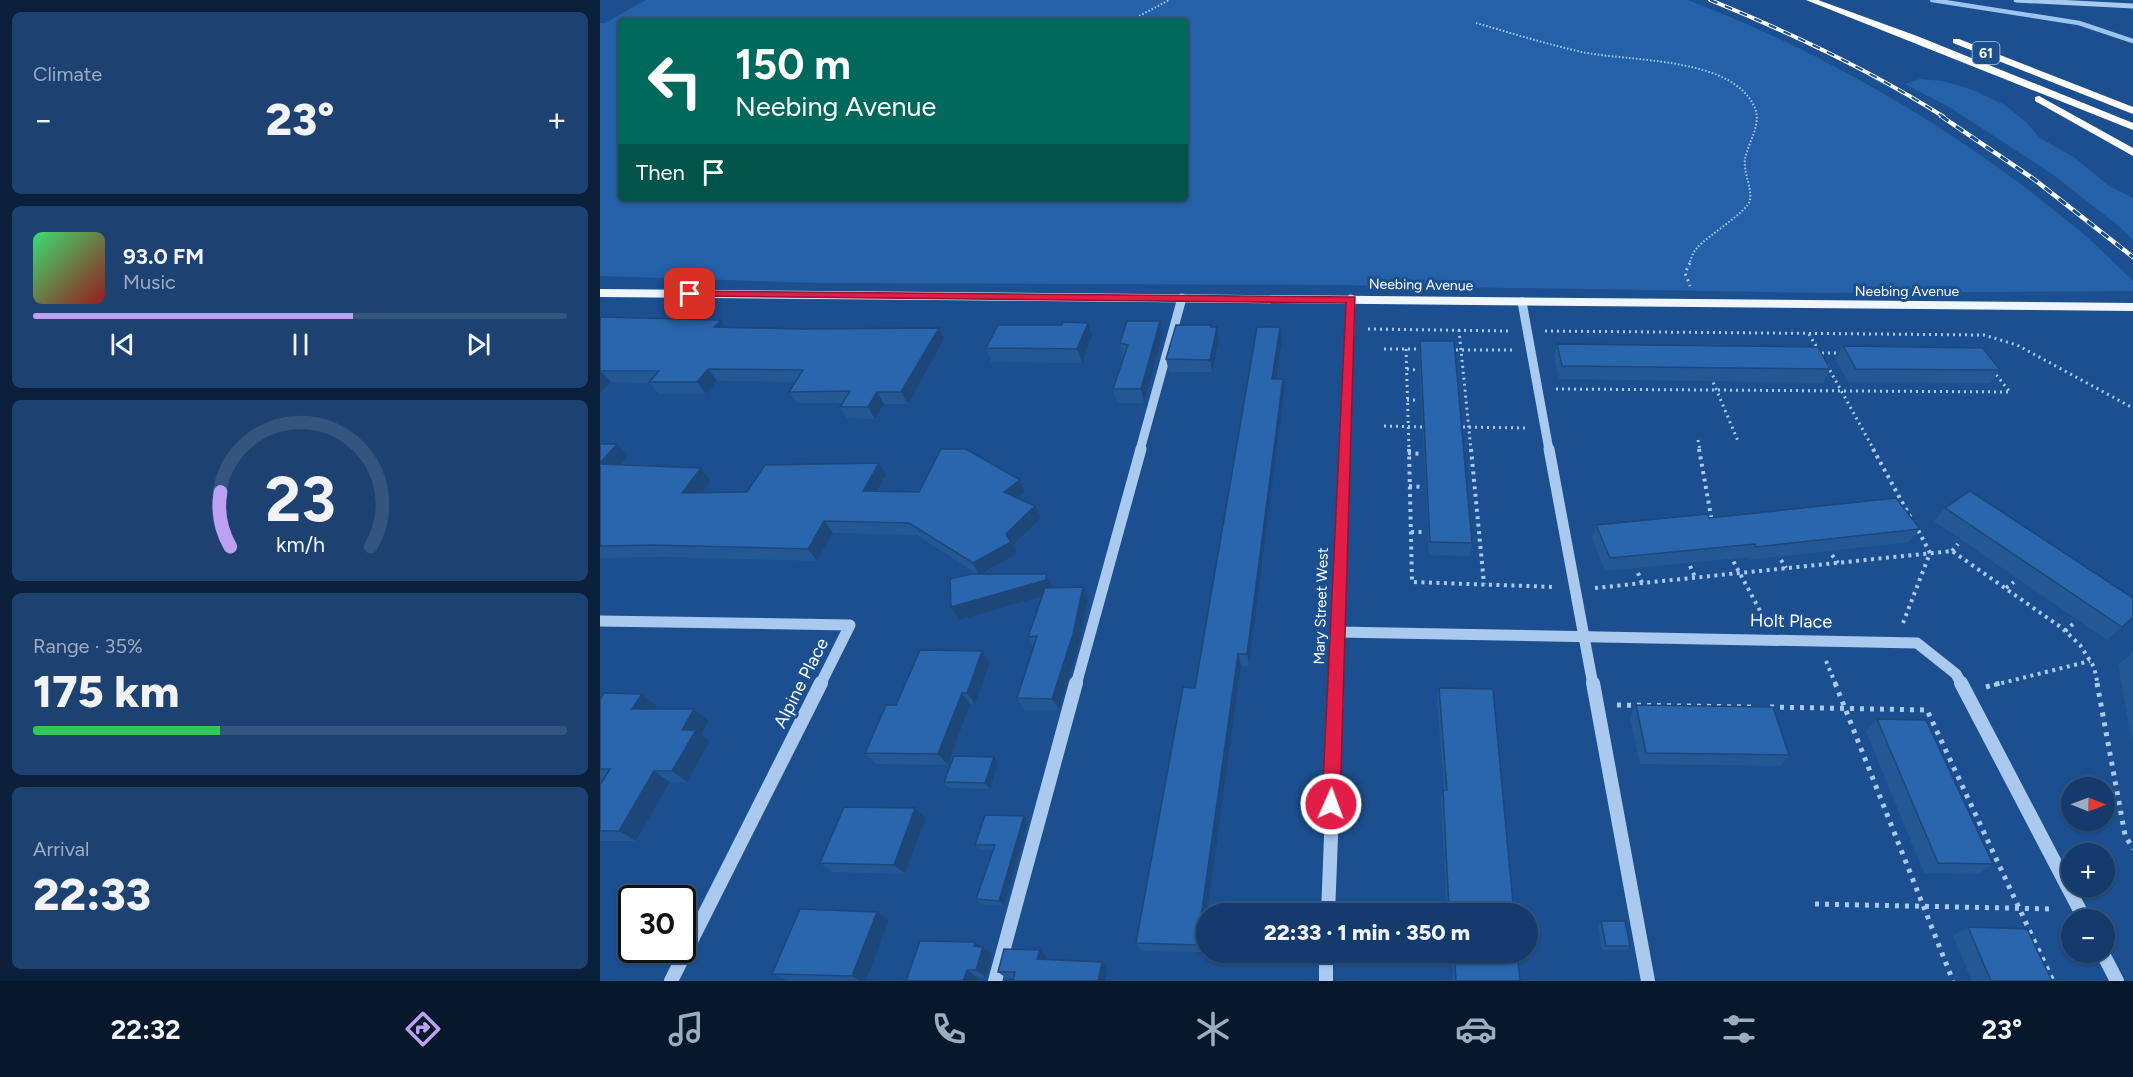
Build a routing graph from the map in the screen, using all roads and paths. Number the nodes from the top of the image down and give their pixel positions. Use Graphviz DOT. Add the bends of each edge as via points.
graph roads {
  1 [pos="1169,0"];
  2 [pos="1810,0"];
  3 [pos="1838,0"];
  4 [pos="2016,0"];
  5 [pos="2133,6"];
  6 [pos="1136,18"];
  7 [pos="1891,18"];
  8 [pos="1476,23"];
  9 [pos="1944,37"];
  10 [pos="1914,38"];
  11 [pos="2133,110"];
  12 [pos="2133,127"];
  13 [pos="2133,153"];
  14 [pos="600,293"];
  15 [pos="1182,298"];
  16 [pos="1351,299"];
  17 [pos="1522,302"];
  18 [pos="1697,304"];
  19 [pos="2133,307"];
  20 [pos="1351,329"];
  21 [pos="1459,330"];
  22 [pos="1528,331"];
  23 [pos="1809,333"];
  24 [pos="1384,349"];
  25 [pos="1406,349"];
  26 [pos="1427,349"];
  27 [pos="1449,350"];
  28 [pos="1461,350"];
  29 [pos="1532,350"];
  30 [pos="1808,353"];
  31 [pos="1820,353"];
  32 [pos="1843,353"];
  33 [pos="1988,364"];
  34 [pos="1407,369"];
  35 [pos="1416,370"];
  36 [pos="1708,371"];
  37 [pos="1610,382"];
  38 [pos="1654,383"];
  39 [pos="1734,384"];
  40 [pos="1758,384"];
  41 [pos="1779,384"];
  42 [pos="1819,385"];
  43 [pos="1988,386"];
  44 [pos="1554,388"];
  45 [pos="1611,389"];
  46 [pos="1656,389"];
  47 [pos="1716,390"];
  48 [pos="1736,390"];
  49 [pos="1761,390"];
  50 [pos="1782,390"];
  51 [pos="1822,390"];
  52 [pos="1841,391"];
  53 [pos="1992,392"];
  54 [pos="1407,400"];
  55 [pos="1417,400"];
  56 [pos="2133,408"];
  57 [pos="1384,426"];
  58 [pos="1408,426"];
  59 [pos="1428,427"];
  60 [pos="1448,427"];
  61 [pos="1469,427"];
  62 [pos="1546,428"];
  63 [pos="1698,440"];
  64 [pos="1738,441"];
  65 [pos="1408,453"];
  66 [pos="1421,454"];
  67 [pos="1409,486"];
  68 [pos="1423,487"];
  69 [pos="1411,532"];
  70 [pos="1424,532"];
  71 [pos="1718,532"];
  72 [pos="1958,544"];
  73 [pos="1882,551"];
  74 [pos="1953,551"];
  75 [pos="1729,553"];
  76 [pos="1832,555"];
  77 [pos="1887,557"];
  78 [pos="1781,560"];
  79 [pos="1838,563"];
  80 [pos="1690,566"];
  81 [pos="1786,568"];
  82 [pos="1638,573"];
  83 [pos="1695,577"];
  84 [pos="2014,582"];
  85 [pos="1642,583"];
  86 [pos="1484,585"];
  87 [pos="1576,587"];
  88 [pos="1594,588"];
  89 [pos="2006,588"];
  90 [pos="600,621"];
  91 [pos="2073,624"];
  92 [pos="2065,631"];
  93 [pos="1337,632"];
  94 [pos="1585,637"];
  95 [pos="1776,640"];
  96 [pos="1818,641"];
  97 [pos="1895,642"];
  98 [pos="2090,661"];
  99 [pos="1966,692"];
  100 [pos="1598,704"];
  101 [pos="1845,709"];
  102 [pos="1328,903"];
  103 [pos="1815,904"];
  104 [pos="1923,906"];
  105 [pos="2019,908"];
  106 [pos="2079,909"];
  107 [pos="2061,912"];
  108 [pos="1326,963"];
  109 [pos="2108,963"];
  110 [pos="671,981"];
  111 [pos="995,981"];
  112 [pos="1326,981"];
  113 [pos="1648,981"];
  114 [pos="1953,981"];
  115 [pos="2053,981"];
  116 [pos="2117,981"];
  1 -- 6 [label="path"];
  2 -- 10 [label="highway, 61"];
  3 -- 7 [label="highway"];
  4 -- 5 [label="street"];
  8 -- 18 [label="path" via="1584,52 1696,67 1740,89 1755,107 1756,127 1745,160 1750,200 1744,211 1696,249 1685,273"];
  9 -- 11 [label="highway, 61"];
  10 -- 12 [label="highway, 61"];
  10 -- 13 [label="highway" via="2024,91"];
  14 -- 15 [label="main road, Neebing Avenue"];
  15 -- 16 [label="main road, Neebing Avenue"];
  15 -- 111 [label="street"];
  16 -- 17 [label="main road, Neebing Avenue"];
  16 -- 20 [label="street, Mary Street West"];
  17 -- 18 [label="main road, Neebing Avenue"];
  17 -- 22 [label="street"];
  18 -- 19 [label="main road, Neebing Avenue"];
  20 -- 21 [label="path"];
  20 -- 93 [label="street, Mary Street West"];
  21 -- 22 [label="path"];
  21 -- 28 [label="path"];
  22 -- 23 [label="path"];
  22 -- 29 [label="street"];
  23 -- 31 [label="path"];
  23 -- 56 [label="path" via="1984,335 2017,345"];
  24 -- 25 [label="path"];
  25 -- 26 [label="path"];
  25 -- 34 [label="path"];
  27 -- 28 [label="path"];
  28 -- 29 [label="path"];
  28 -- 61 [label="path"];
  29 -- 62 [label="street"];
  30 -- 31 [label="path"];
  31 -- 32 [label="path"];
  31 -- 52 [label="path"];
  33 -- 53 [label="path" via="2010,392"];
  34 -- 35 [label="path"];
  34 -- 54 [label="path"];
  36 -- 47 [label="path"];
  37 -- 45 [label="path"];
  38 -- 46 [label="path"];
  39 -- 48 [label="path"];
  40 -- 49 [label="path"];
  41 -- 50 [label="path"];
  42 -- 51 [label="path"];
  43 -- 53 [label="path"];
  44 -- 45 [label="path"];
  45 -- 46 [label="path"];
  46 -- 47 [label="path"];
  47 -- 48 [label="path"];
  47 -- 64 [label="path"];
  48 -- 49 [label="path"];
  49 -- 50 [label="path"];
  50 -- 51 [label="path"];
  51 -- 52 [label="path"];
  52 -- 53 [label="path"];
  52 -- 97 [label="path" via="1930,553"];
  54 -- 55 [label="path"];
  54 -- 58 [label="path"];
  57 -- 58 [label="path"];
  58 -- 59 [label="path"];
  58 -- 65 [label="path"];
  60 -- 61 [label="path"];
  61 -- 62 [label="path"];
  61 -- 86 [label="path"];
  62 -- 87 [label="street"];
  63 -- 71 [label="path" via="1712,523"];
  65 -- 66 [label="path"];
  65 -- 67 [label="path"];
  67 -- 68 [label="path"];
  67 -- 69 [label="path"];
  69 -- 70 [label="path"];
  69 -- 86 [label="path" via="1412,582"];
  72 -- 74 [label="path"];
  73 -- 77 [label="path"];
  75 -- 95 [label="path"];
  76 -- 79 [label="path"];
  78 -- 81 [label="path"];
  80 -- 83 [label="path"];
  82 -- 85 [label="path"];
  84 -- 89 [label="path"];
  86 -- 87 [label="path"];
  87 -- 88 [label="path"];
  87 -- 94 [label="street"];
  90 -- 110 [label="street, Alpine Place" via="850,625"];
  91 -- 92 [label="path"];
  93 -- 94 [label="street, Holt Place"];
  93 -- 102 [label="street, Mary Street West"];
  94 -- 95 [label="street, Holt Place"];
  94 -- 100 [label="street"];
  95 -- 96 [label="street, Holt Place"];
  96 -- 97 [label="street, Holt Place"];
  96 -- 101 [label="path"];
  97 -- 99 [label="street, Holt Place" via="1917,643 1956,674"];
  98 -- 99 [label="path"];
  99 -- 106 [label="street, Holt Place"];
  100 -- 101 [label="path"];
  100 -- 113 [label="street"];
  101 -- 104 [label="path"];
  101 -- 105 [label="path" via="1927,710"];
  103 -- 104 [label="path"];
  104 -- 105 [label="path"];
  104 -- 114 [label="path"];
  105 -- 107 [label="path"];
  105 -- 115 [label="path"];
  108 -- 112 [label="street"];
  109 -- 116 [label="street"];
}
